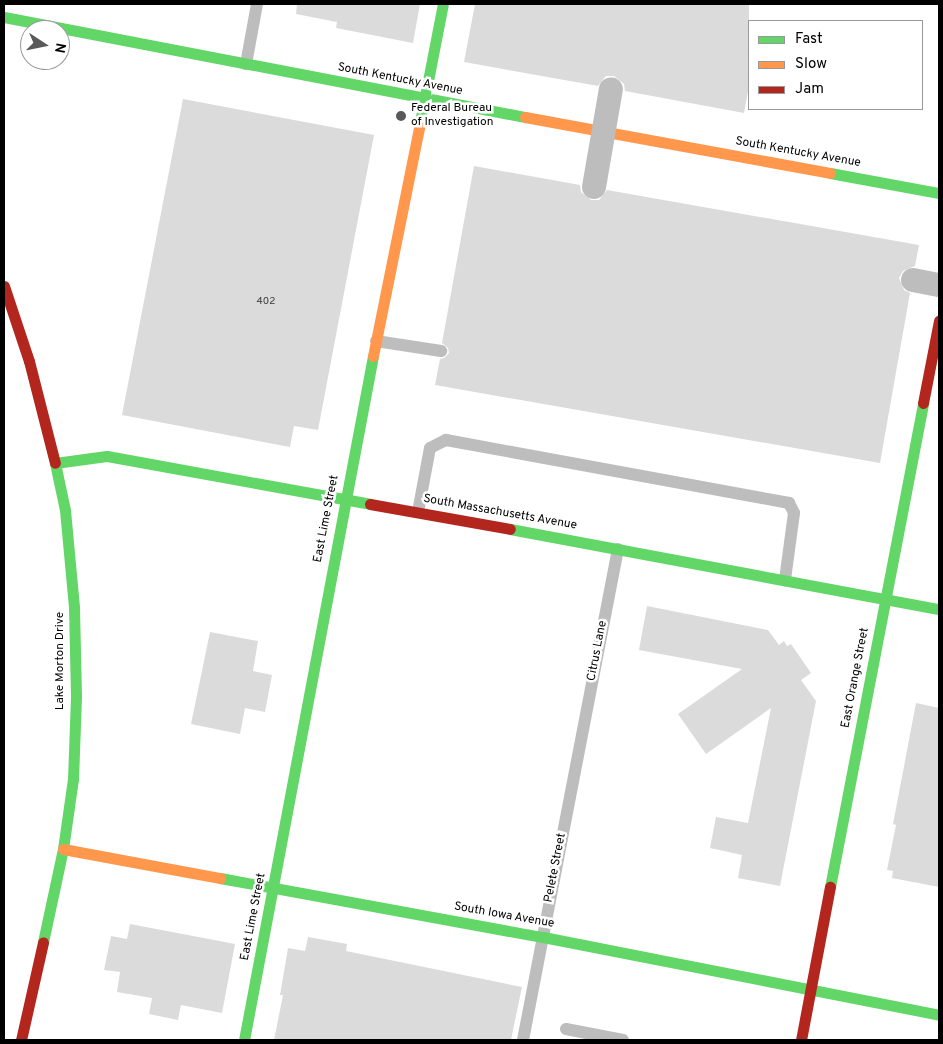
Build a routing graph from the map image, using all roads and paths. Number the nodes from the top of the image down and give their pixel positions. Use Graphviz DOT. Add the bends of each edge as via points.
graph roads {
  1 [pos="257,4"];
  2 [pos="443,4"];
  3 [pos="4,17"];
  4 [pos="246,64"];
  5 [pos="610,89"];
  6 [pos="425,99"];
  7 [pos="594,187"];
  8 [pos="939,193"];
  9 [pos="912,283"];
  10 [pos="4,286"];
  11 [pos="939,286"];
  12 [pos="939,289"];
  13 [pos="939,321"];
  14 [pos="376,341"];
  15 [pos="441,350"];
  16 [pos="55,463"];
  17 [pos="345,499"];
  18 [pos="418,512"];
  19 [pos="618,549"];
  20 [pos="785,580"];
  21 [pos="885,599"];
  22 [pos="939,609"];
  23 [pos="578,754"];
  24 [pos="63,849"];
  25 [pos="274,888"];
  26 [pos="543,937"];
  27 [pos="811,989"];
  28 [pos="939,1015"];
  29 [pos="566,1029"];
  30 [pos="21,1040"];
  31 [pos="244,1040"];
  32 [pos="522,1040"];
  33 [pos="623,1040"];
  34 [pos="801,1040"];
  1 -- 4 [label="lane"];
  2 -- 6 [label="street, East Lime Street"];
  3 -- 4 [label="street, South Kentucky Avenue"];
  4 -- 6 [label="street, South Kentucky Avenue"];
  5 -- 7 [label="street, bridge"];
  6 -- 8 [label="street, South Kentucky Avenue"];
  6 -- 14 [label="street, East Lime Street"];
  9 -- 11 [label="street"];
  9 -- 12 [label="lane"];
  10 -- 16 [label="street, Lake Morton Drive" via="29,361"];
  13 -- 21 [label="street, East Orange Street"];
  14 -- 15 [label="lane"];
  14 -- 17 [label="street, East Lime Street"];
  16 -- 17 [label="street, South Massachusetts Avenue" via="107,456"];
  16 -- 24 [label="street, Lake Morton Drive" via="65,510 74,607 76,696 73,778"];
  17 -- 18 [label="street, South Massachusetts Avenue"];
  17 -- 25 [label="street, East Lime Street"];
  18 -- 19 [label="street, South Massachusetts Avenue"];
  18 -- 20 [label="lane" via="430,448 446,440 789,503 794,513"];
  19 -- 20 [label="street, South Massachusetts Avenue"];
  19 -- 23 [label="lane, Citrus Lane"];
  20 -- 21 [label="street, South Massachusetts Avenue"];
  21 -- 22 [label="street, South Massachusetts Avenue"];
  21 -- 27 [label="street, East Orange Street"];
  23 -- 26 [label="lane, Pelete Street"];
  24 -- 25 [label="street, South Iowa Avenue"];
  24 -- 30 [label="street, Lake Morton Drive"];
  25 -- 26 [label="street, South Iowa Avenue"];
  25 -- 31 [label="street, East Lime Street"];
  26 -- 27 [label="street, South Iowa Avenue"];
  26 -- 32 [label="lane, Pelete Street"];
  27 -- 28 [label="street, South Iowa Avenue"];
  27 -- 34 [label="street, East Orange Street"];
  29 -- 33 [label="lane"];
}
